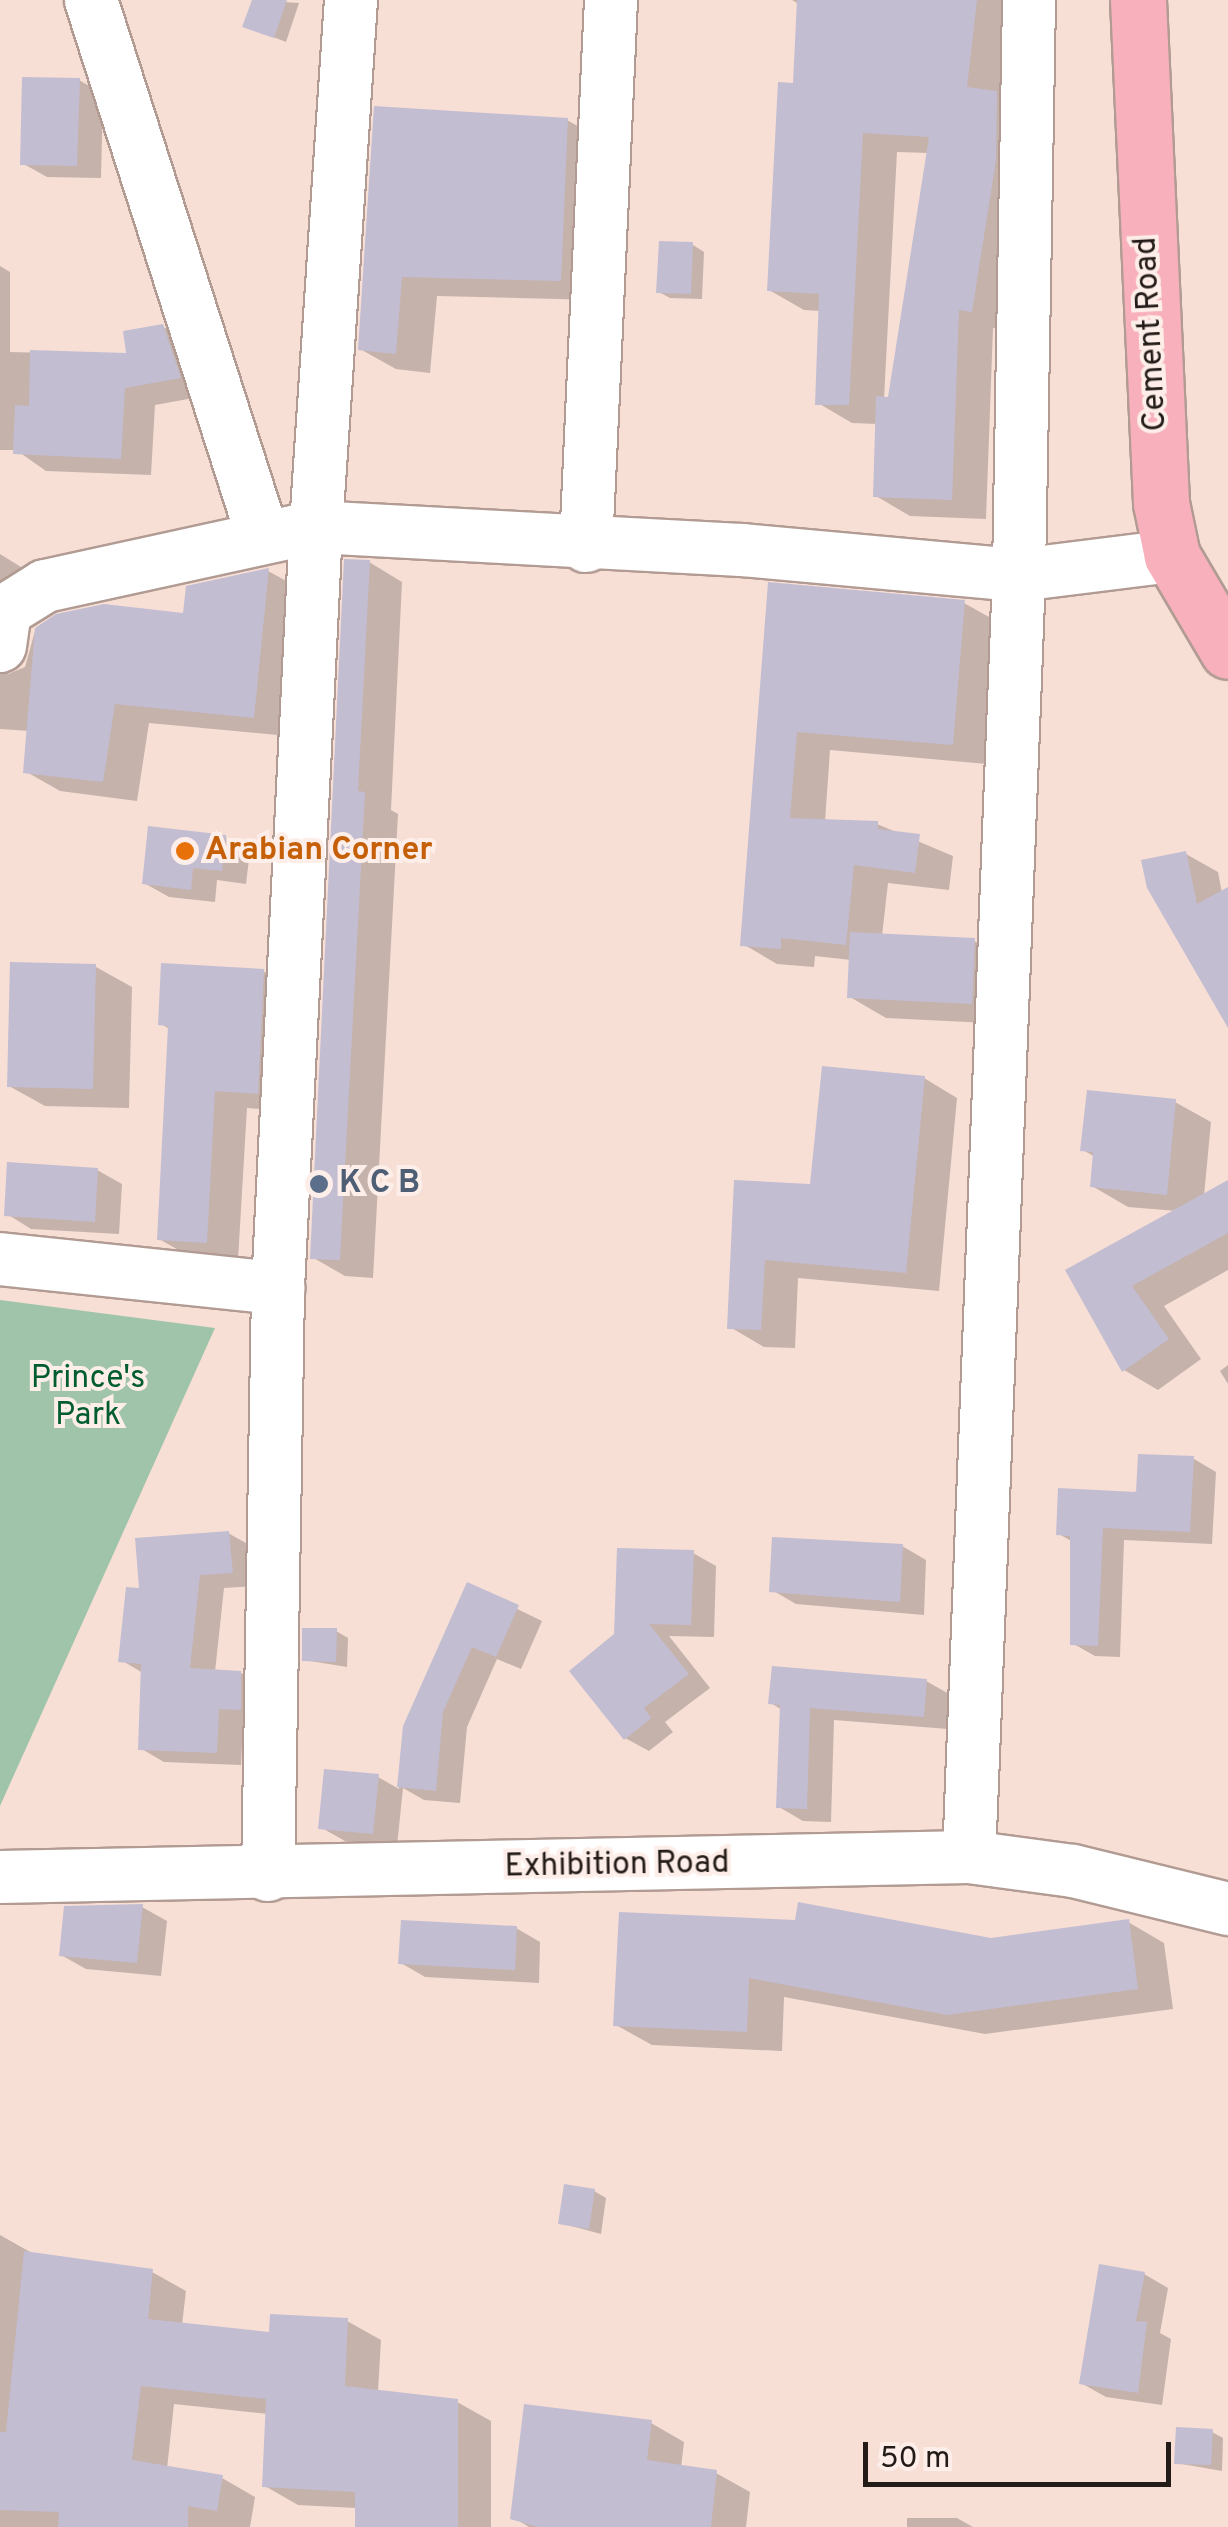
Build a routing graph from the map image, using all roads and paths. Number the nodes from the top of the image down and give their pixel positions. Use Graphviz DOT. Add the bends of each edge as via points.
graph roads {
  1 [pos="92,0"];
  2 [pos="350,0"];
  3 [pos="612,0"];
  4 [pos="1029,0"];
  5 [pos="1138,0"];
  6 [pos="316,528"];
  7 [pos="262,534"];
  8 [pos="586,546"];
  9 [pos="1172,556"];
  10 [pos="1018,574"];
  11 [pos="0,646"];
  12 [pos="1228,651"];
  13 [pos="0,1259"];
  14 [pos="278,1288"];
  15 [pos="969,1857"];
  16 [pos="268,1875"];
  17 [pos="0,1877"];
  18 [pos="1228,1908"];
  1 -- 7 [label="street"];
  2 -- 6 [label="street"];
  3 -- 8 [label="street"];
  4 -- 10 [label="street"];
  5 -- 9 [label="main road, Cement Road" via="1158,451"];
  6 -- 7 [label="street"];
  6 -- 8 [label="street"];
  6 -- 14 [label="street"];
  7 -- 11 [label="street" via="45,586 4,611"];
  8 -- 10 [label="street" via="742,550"];
  9 -- 10 [label="street"];
  9 -- 12 [label="main road, Cement Road"];
  10 -- 15 [label="street"];
  13 -- 14 [label="street"];
  14 -- 16 [label="street"];
  15 -- 16 [label="street, Exhibition Road"];
  15 -- 18 [label="street, Exhibition Road" via="1073,1871"];
  16 -- 17 [label="street, Exhibition Road"];
}
